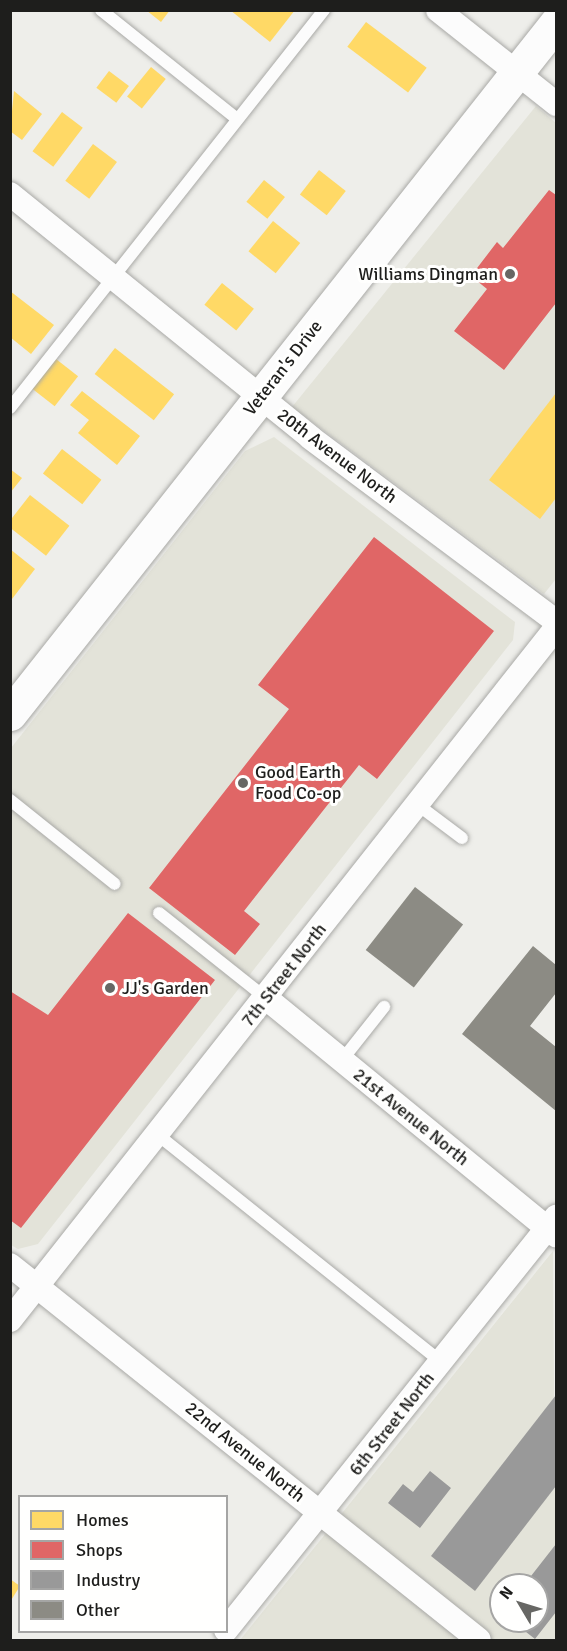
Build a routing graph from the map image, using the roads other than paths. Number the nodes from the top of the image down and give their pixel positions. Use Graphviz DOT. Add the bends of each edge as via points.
graph roads {
  1 [pos="101,10"];
  2 [pos="324,10"];
  3 [pos="438,10"];
  4 [pos="556,23"];
  5 [pos="517,73"];
  6 [pos="556,104"];
  7 [pos="237,119"];
  8 [pos="10,194"];
  9 [pos="112,273"];
  10 [pos="260,397"];
  11 [pos="10,408"];
  12 [pos="556,621"];
  13 [pos="556,628"];
  14 [pos="10,714"];
  15 [pos="10,800"];
  16 [pos="418,805"];
  17 [pos="462,838"];
  18 [pos="115,884"];
  19 [pos="159,913"];
  20 [pos="266,998"];
  21 [pos="384,1007"];
  22 [pos="342,1060"];
  23 [pos="158,1134"];
  24 [pos="554,1227"];
  25 [pos="10,1265"];
  26 [pos="38,1286"];
  27 [pos="10,1320"];
  28 [pos="441,1362"];
  29 [pos="321,1514"];
  30 [pos="228,1629"];
  31 [pos="478,1641"];
  1 -- 7 [label="lane"];
  2 -- 7 [label="lane"];
  3 -- 5 [label="street"];
  4 -- 5 [label="street, Veteran's Drive"];
  5 -- 6 [label="street"];
  5 -- 10 [label="street, Veteran's Drive"];
  7 -- 9 [label="lane"];
  8 -- 9 [label="street, 20th Avenue North"];
  9 -- 10 [label="street, 20th Avenue North"];
  9 -- 11 [label="lane"];
  10 -- 12 [label="street, 20th Avenue North"];
  10 -- 14 [label="street, Veteran's Drive"];
  13 -- 16 [label="street, 7th Street North"];
  15 -- 18 [label="lane"];
  16 -- 17 [label="lane"];
  16 -- 20 [label="street, 7th Street North"];
  19 -- 20 [label="lane"];
  20 -- 22 [label="street, 21st Avenue North"];
  20 -- 23 [label="street, 7th Street North"];
  21 -- 22 [label="lane"];
  22 -- 24 [label="street, 21st Avenue North"];
  23 -- 26 [label="street, 7th Street North"];
  23 -- 28 [label="lane"];
  24 -- 28 [label="street, 6th Street North"];
  25 -- 26 [label="street, 22nd Avenue North"];
  26 -- 27 [label="street, 7th Street North"];
  26 -- 29 [label="street, 22nd Avenue North"];
  28 -- 29 [label="street, 6th Street North"];
  29 -- 30 [label="street, 6th Street North"];
  29 -- 31 [label="street, 22nd Avenue North"];
}
